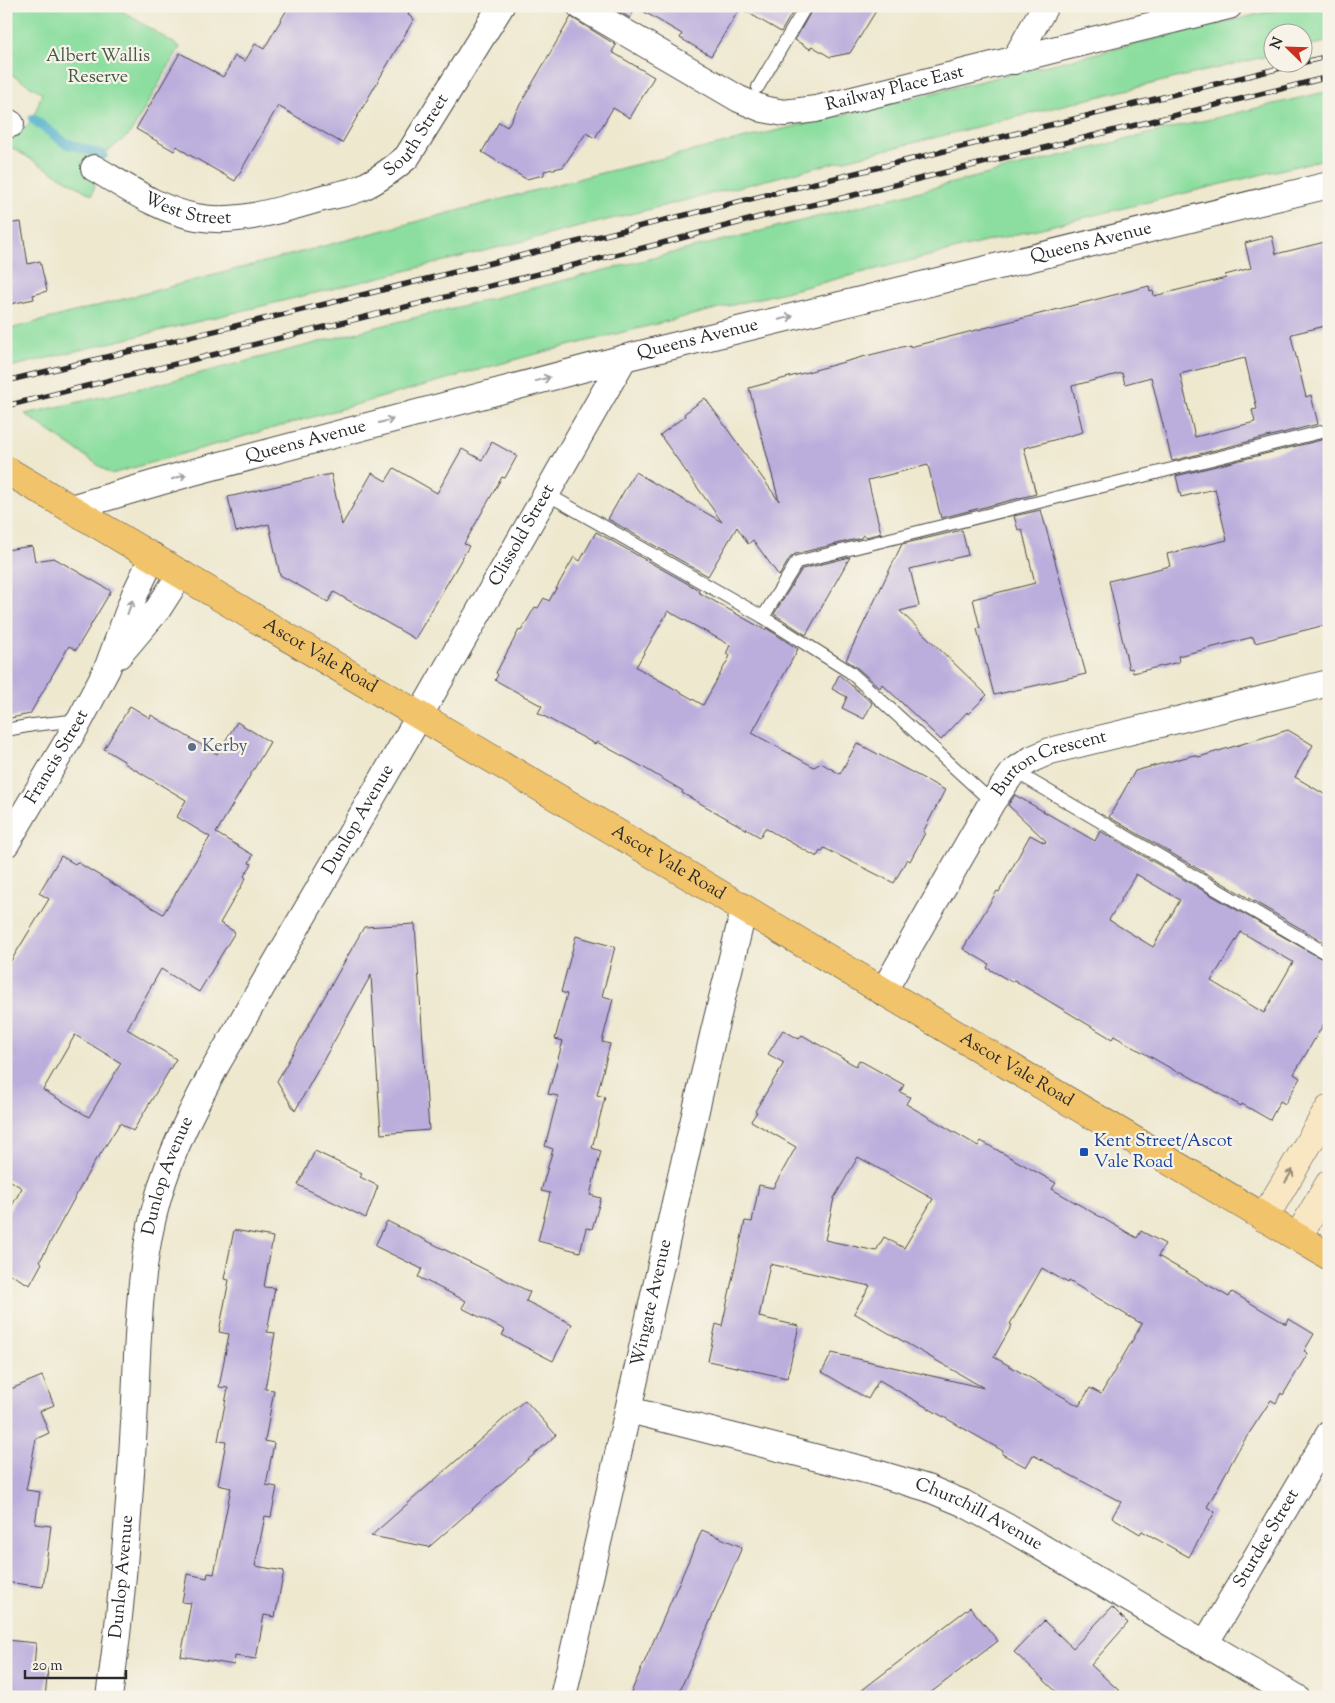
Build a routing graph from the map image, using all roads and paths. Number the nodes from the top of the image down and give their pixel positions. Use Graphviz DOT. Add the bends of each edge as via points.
graph roads {
  1 [pos="501,6"];
  2 [pos="580,6"];
  3 [pos="806,6"];
  4 [pos="1045,6"];
  5 [pos="1229,6"];
  6 [pos="1014,61"];
  7 [pos="758,87"];
  8 [pos="94,168"];
  9 [pos="1329,185"];
  10 [pos="288,208"];
  11 [pos="624,358"];
  12 [pos="1329,430"];
  13 [pos="6,470"];
  14 [pos="547,494"];
  15 [pos="71,508"];
  16 [pos="153,556"];
  17 [pos="181,573"];
  18 [pos="763,618"];
  19 [pos="107,669"];
  20 [pos="1329,683"];
  21 [pos="420,715"];
  22 [pos="80,720"];
  23 [pos="6,730"];
  24 [pos="1014,771"];
  25 [pos="992,802"];
  26 [pos="6,844"];
  27 [pos="744,909"];
  28 [pos="1329,955"];
  29 [pos="882,992"];
  30 [pos="1329,1109"];
  31 [pos="1329,1184"];
  32 [pos="1264,1218"];
  33 [pos="1298,1238"];
  34 [pos="1329,1256"];
  35 [pos="629,1410"];
  36 [pos="1329,1434"];
  37 [pos="1205,1644"];
  38 [pos="109,1697"];
  39 [pos="563,1697"];
  40 [pos="1296,1697"];
  1 -- 10 [label="street, South Street" via="407,158 362,188"];
  2 -- 6 [label="street, Railway Place East" via="739,99 784,113 816,109"];
  3 -- 7 [label="lane"];
  4 -- 6 [label="street"];
  5 -- 6 [label="street, Railway Place East"];
  8 -- 10 [label="street, West Street" via="147,198 196,218 245,217"];
  11 -- 9 [label="street, Queens Avenue, one-way"];
  11 -- 14 [label="street, Clissold Street"];
  15 -- 11 [label="street, Queens Avenue, one-way" via="190,473"];
  12 -- 18 [label="lane" via="797,562"];
  13 -- 15 [label="main road, Ascot Vale Road"];
  14 -- 18 [label="lane"];
  14 -- 21 [label="street, Clissold Street"];
  15 -- 16 [label="main road, Ascot Vale Road"];
  16 -- 17 [label="main road, Ascot Vale Road"];
  19 -- 16 [label="street, Francis Street, one-way" via="134,596"];
  17 -- 19 [label="street, Francis Street" via="158,609"];
  17 -- 21 [label="main road, Ascot Vale Road"];
  18 -- 25 [label="lane" via="850,672"];
  19 -- 22 [label="street, Francis Street"];
  20 -- 24 [label="street, Burton Crescent" via="1050,751 1032,758"];
  21 -- 27 [label="main road, Ascot Vale Road"];
  21 -- 38 [label="street, Dunlop Avenue" via="199,1096 158,1197 148,1241 139,1316 123,1560"];
  22 -- 23 [label="lane"];
  22 -- 26 [label="street, Francis Street"];
  24 -- 25 [label="street, Burton Crescent"];
  24 -- 28 [label="lane"];
  25 -- 29 [label="street, Burton Crescent"];
  27 -- 29 [label="main road, Ascot Vale Road"];
  27 -- 35 [label="street, Wingate Avenue"];
  29 -- 32 [label="main road, Ascot Vale Road"];
  32 -- 30 [label="street, one-way"];
  31 -- 33 [label="street"];
  32 -- 33 [label="main road, Ascot Vale Road"];
  33 -- 34 [label="main road, Ascot Vale Road"];
  35 -- 37 [label="street, Churchill Avenue" via="927,1488 1007,1527"];
  35 -- 39 [label="street, Wingate Avenue"];
  36 -- 37 [label="street, Sturdee Street"];
  37 -- 40 [label="street, Churchill Avenue"];
}
